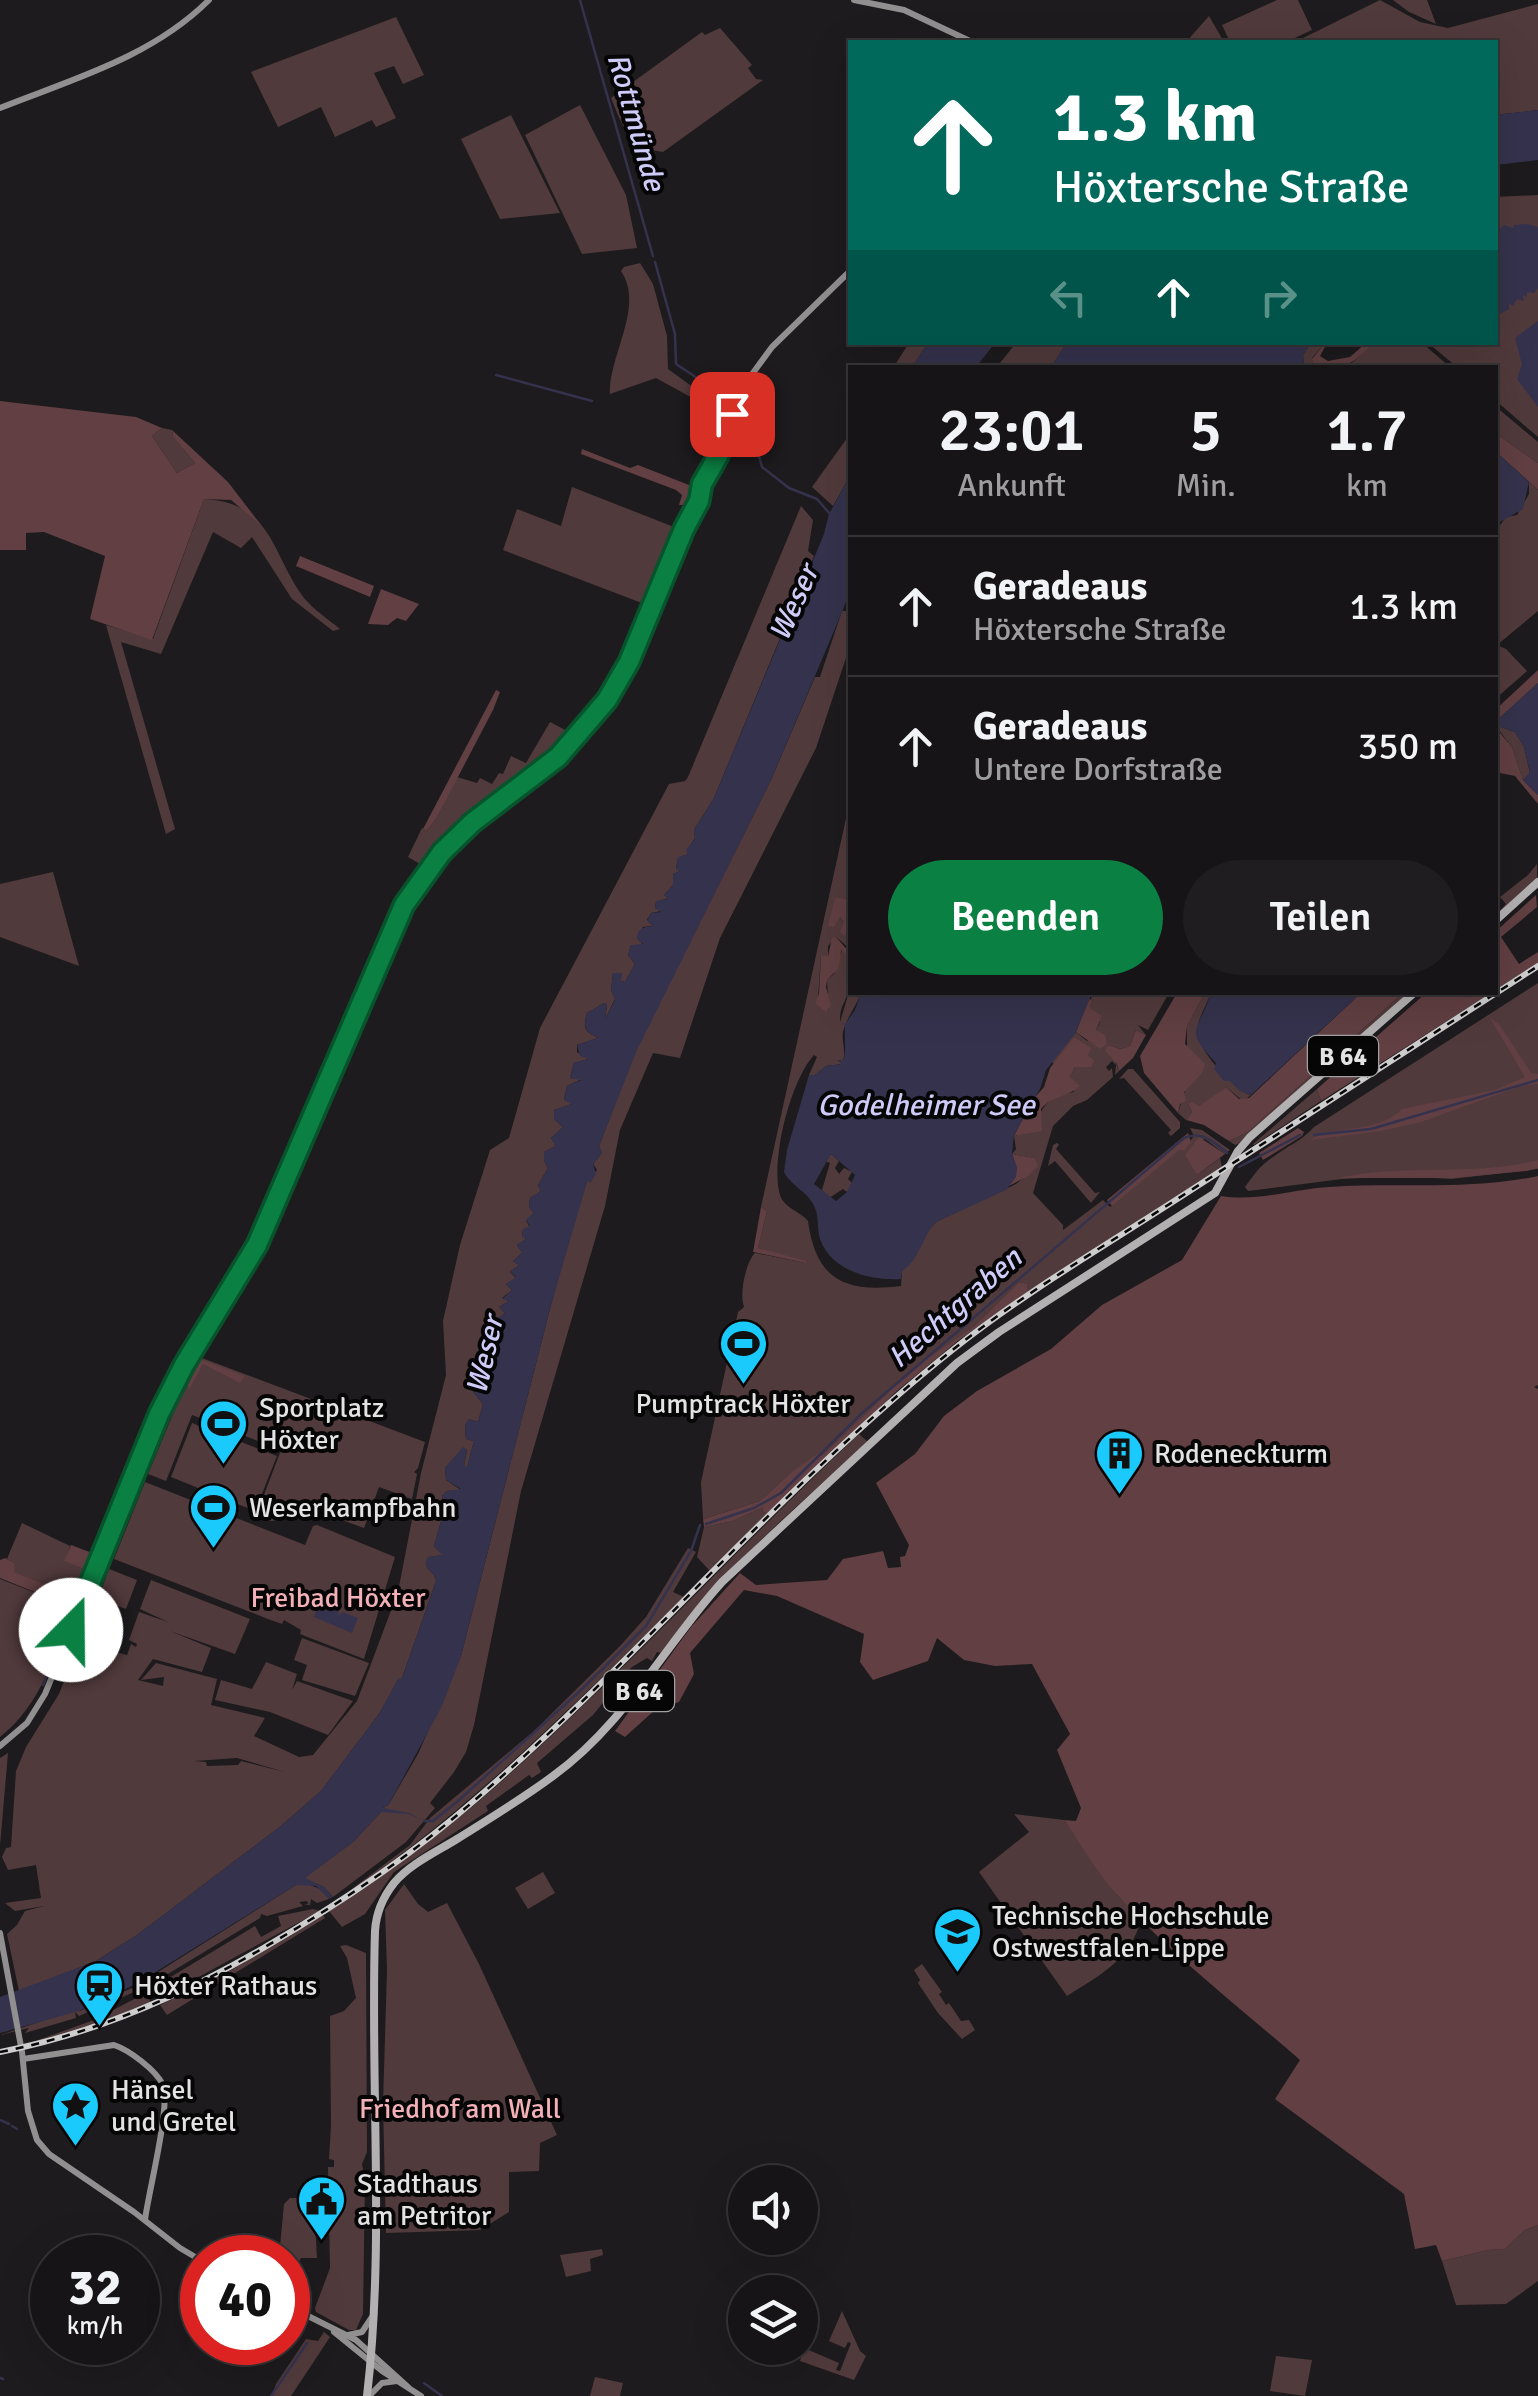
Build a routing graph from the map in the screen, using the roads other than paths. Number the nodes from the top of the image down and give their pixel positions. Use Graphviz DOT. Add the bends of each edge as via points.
graph roads {
  1 [pos="209,0"];
  2 [pos="854,0"];
  3 [pos="968,40"];
  4 [pos="0,108"];
  5 [pos="848,273"];
  6 [pos="1538,882"];
  7 [pos="1498,918"];
  8 [pos="1412,995"];
  9 [pos="0,1746"];
  10 [pos="0,1933"];
  11 [pos="23,2059"];
  12 [pos="145,2220"];
  13 [pos="180,2247"];
  14 [pos="373,2315"];
  15 [pos="310,2318"];
  16 [pos="325,2326"];
  17 [pos="347,2335"];
  18 [pos="371,2350"];
  19 [pos="370,2362"];
  20 [pos="398,2382"];
  21 [pos="408,2387"];
  22 [pos="368,2396"];
  23 [pos="421,2396"];
  1 -- 4 [label="street" via="142,51"];
  2 -- 3 [label="street" via="904,10"];
  5 -- 9 [label="street" via="767,353 738,400 607,700 538,774 464,830 408,899 257,1245 159,1414 47,1690 26,1723"];
  6 -- 7 [label="main road"];
  8 -- 14 [label="main road, B 64" via="1242,1146 1215,1193 957,1364 722,1582 636,1696 579,1756 395,1882 374,1932"];
  10 -- 11 [label="street"];
  11 -- 12 [label="street" via="35,2135 49,2154"];
  11 -- 12 [label="street" via="114,2045 160,2081 164,2098"];
  12 -- 13 [label="street"];
  14 -- 17 [label="street" via="364,2330"];
  14 -- 18 [label="main road, B 64"];
  15 -- 16 [label="street"];
  16 -- 17 [label="street"];
  16 -- 19 [label="street"];
  17 -- 18 [label="street"];
  18 -- 19 [label="main road, B 64"];
  18 -- 21 [label="street"];
  19 -- 20 [label="street"];
  19 -- 22 [label="main road, B 64"];
  20 -- 21 [label="street"];
  20 -- 22 [label="street" via="382,2383"];
  21 -- 23 [label="street"];
}
